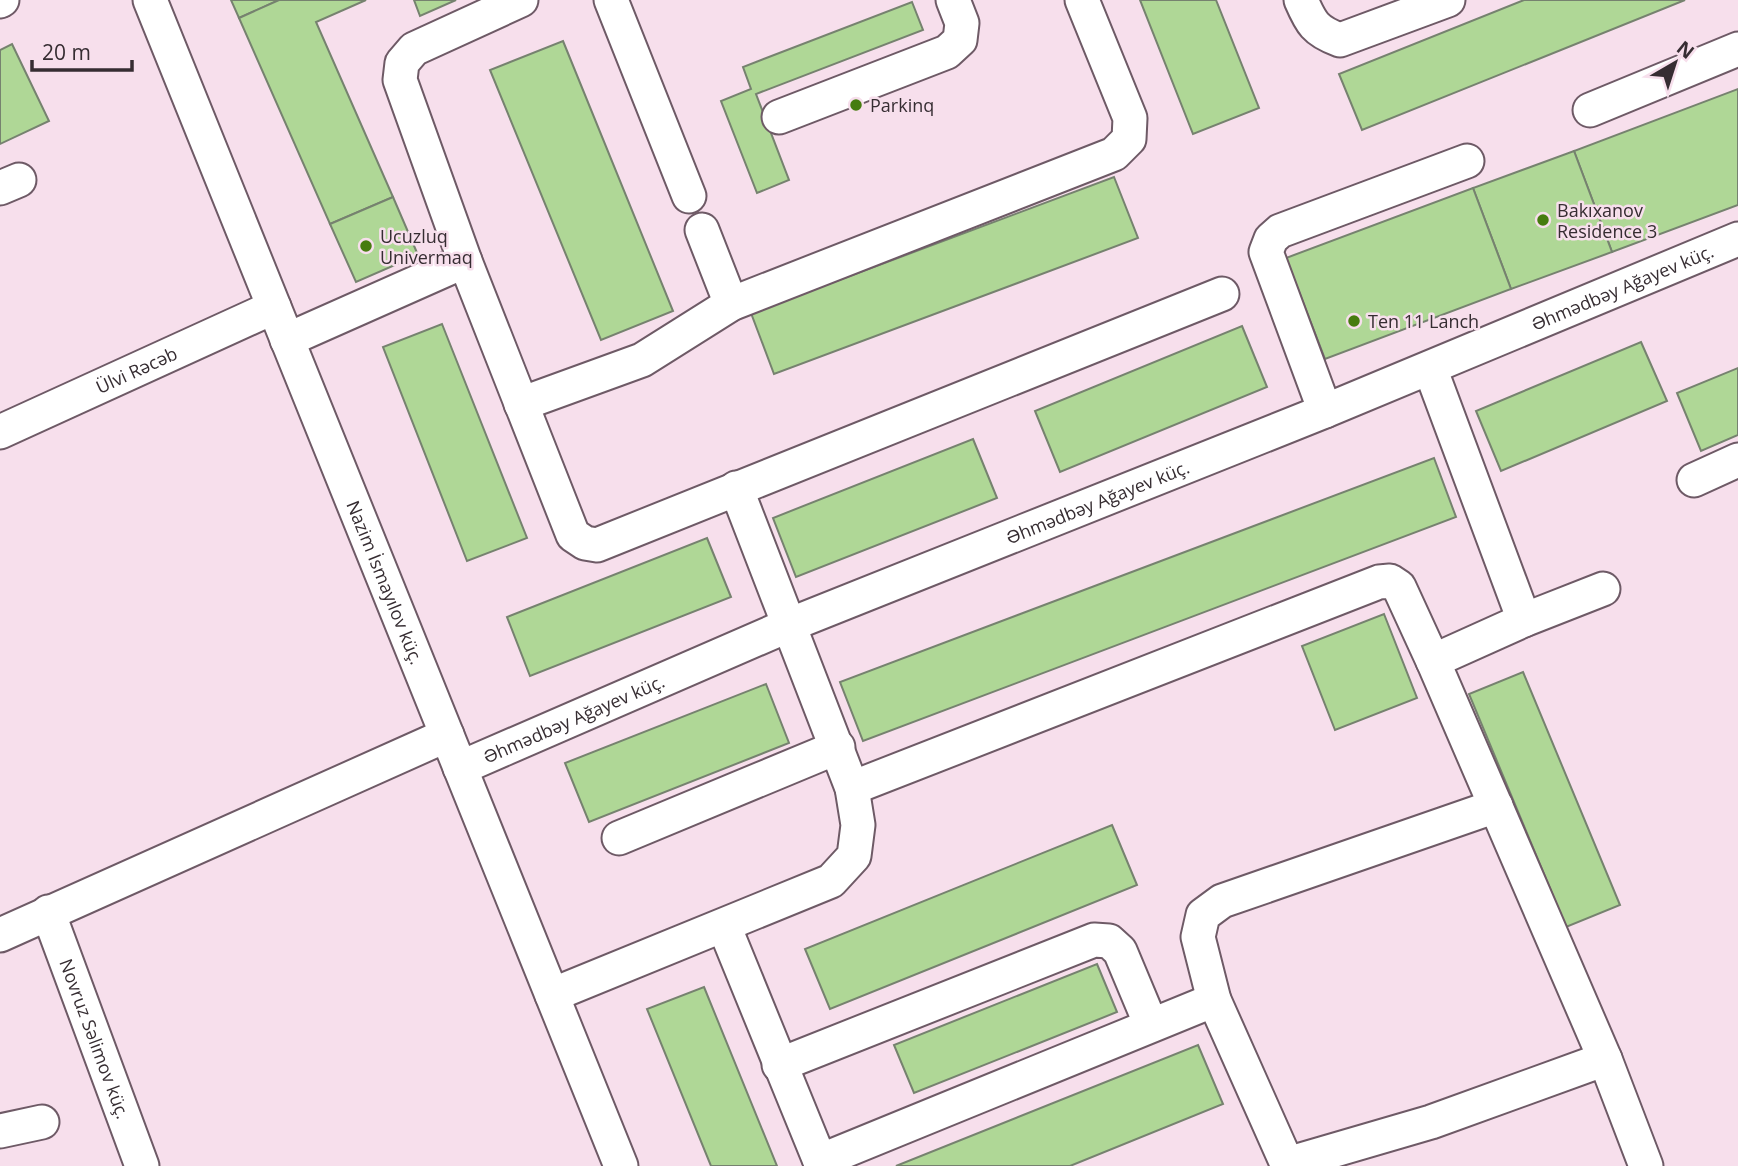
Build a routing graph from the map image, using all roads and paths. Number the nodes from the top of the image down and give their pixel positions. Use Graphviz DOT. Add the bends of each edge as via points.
graph roads {
  1 [pos="150,0"];
  2 [pos="520,0"];
  3 [pos="611,0"];
  4 [pos="953,0"];
  5 [pos="1082,0"];
  6 [pos="1301,0"];
  7 [pos="1448,0"];
  8 [pos="1738,49"];
  9 [pos="1590,110"];
  10 [pos="779,117"];
  11 [pos="1467,161"];
  12 [pos="689,196"];
  13 [pos="702,230"];
  14 [pos="1738,239"];
  15 [pos="465,261"];
  16 [pos="1222,294"];
  17 [pos="731,304"];
  18 [pos="274,307"];
  19 [pos="287,340"];
  20 [pos="1430,368"];
  21 [pos="521,404"];
  22 [pos="1325,411"];
  23 [pos="0,432"];
  24 [pos="1738,460"];
  25 [pos="1694,480"];
  26 [pos="736,488"];
  27 [pos="1603,589"];
  28 [pos="1524,621"];
  29 [pos="789,625"];
  30 [pos="1433,661"];
  31 [pos="447,735"];
  32 [pos="838,747"];
  33 [pos="460,768"];
  34 [pos="852,788"];
  35 [pos="1496,806"];
  36 [pos="619,838"];
  37 [pos="47,912"];
  38 [pos="724,926"];
  39 [pos="0,935"];
  40 [pos="552,995"];
  41 [pos="1214,1000"];
  42 [pos="1152,1026"];
  43 [pos="1605,1059"];
  44 [pos="779,1065"];
  45 [pos="42,1122"];
  46 [pos="0,1130"];
  47 [pos="821,1164"];
  48 [pos="1287,1165"];
  49 [pos="142,1166"];
  50 [pos="621,1166"];
  51 [pos="1646,1166"];
  1 -- 18 [label="street, Nazim İsmayılov küç."];
  2 -- 15 [label="street" via="414,49 402,63 401,80"];
  3 -- 12 [label="street"];
  4 -- 10 [label="street" via="962,23 960,40 947,52"];
  5 -- 17 [label="street" via="1130,118 1129,139 1114,154"];
  6 -- 7 [label="street" via="1311,23 1340,40"];
  8 -- 9 [label="street"];
  11 -- 22 [label="street" via="1280,230 1271,239 1266,251"];
  13 -- 17 [label="street"];
  14 -- 20 [label="street, Əhmədbəy Ağayev küç."];
  15 -- 19 [label="street"];
  15 -- 21 [label="street"];
  16 -- 26 [label="street"];
  17 -- 21 [label="street" via="642,360"];
  18 -- 19 [label="street, Nazim İsmayılov küç."];
  18 -- 23 [label="street, Ülvi Rəcəb"];
  19 -- 31 [label="street, Nazim İsmayılov küç."];
  20 -- 22 [label="street, Əhmədbəy Ağayev küç."];
  20 -- 28 [label="street"];
  21 -- 26 [label="street" via="573,535 585,543 597,545"];
  22 -- 29 [label="street, Əhmədbəy Ağayev küç."];
  24 -- 25 [label="street"];
  26 -- 29 [label="street"];
  27 -- 28 [label="street"];
  28 -- 30 [label="street"];
  29 -- 32 [label="street"];
  29 -- 33 [label="street, Əhmədbəy Ağayev küç."];
  30 -- 34 [label="street" via="1399,587 1391,581 1379,582"];
  30 -- 35 [label="street"];
  31 -- 33 [label="street, Nazim İsmayılov küç."];
  31 -- 37 [label="street"];
  32 -- 34 [label="street"];
  32 -- 36 [label="street"];
  33 -- 40 [label="street, Nazim İsmayılov küç."];
  34 -- 38 [label="street" via="858,825 854,856 831,881"];
  35 -- 41 [label="street" via="1222,901 1203,915 1198,937"];
  35 -- 43 [label="street"];
  37 -- 39 [label="street"];
  37 -- 49 [label="street, Novruz Səlimov küç."];
  38 -- 40 [label="street"];
  38 -- 44 [label="street"];
  40 -- 50 [label="street, Nazim İsmayılov küç."];
  41 -- 42 [label="street"];
  41 -- 48 [label="street"];
  42 -- 44 [label="street" via="1120,951 1109,941 1094,940"];
  42 -- 47 [label="street"];
  43 -- 48 [label="street" via="1432,1122"];
  43 -- 51 [label="street"];
  44 -- 47 [label="street"];
  45 -- 46 [label="street"];
}
